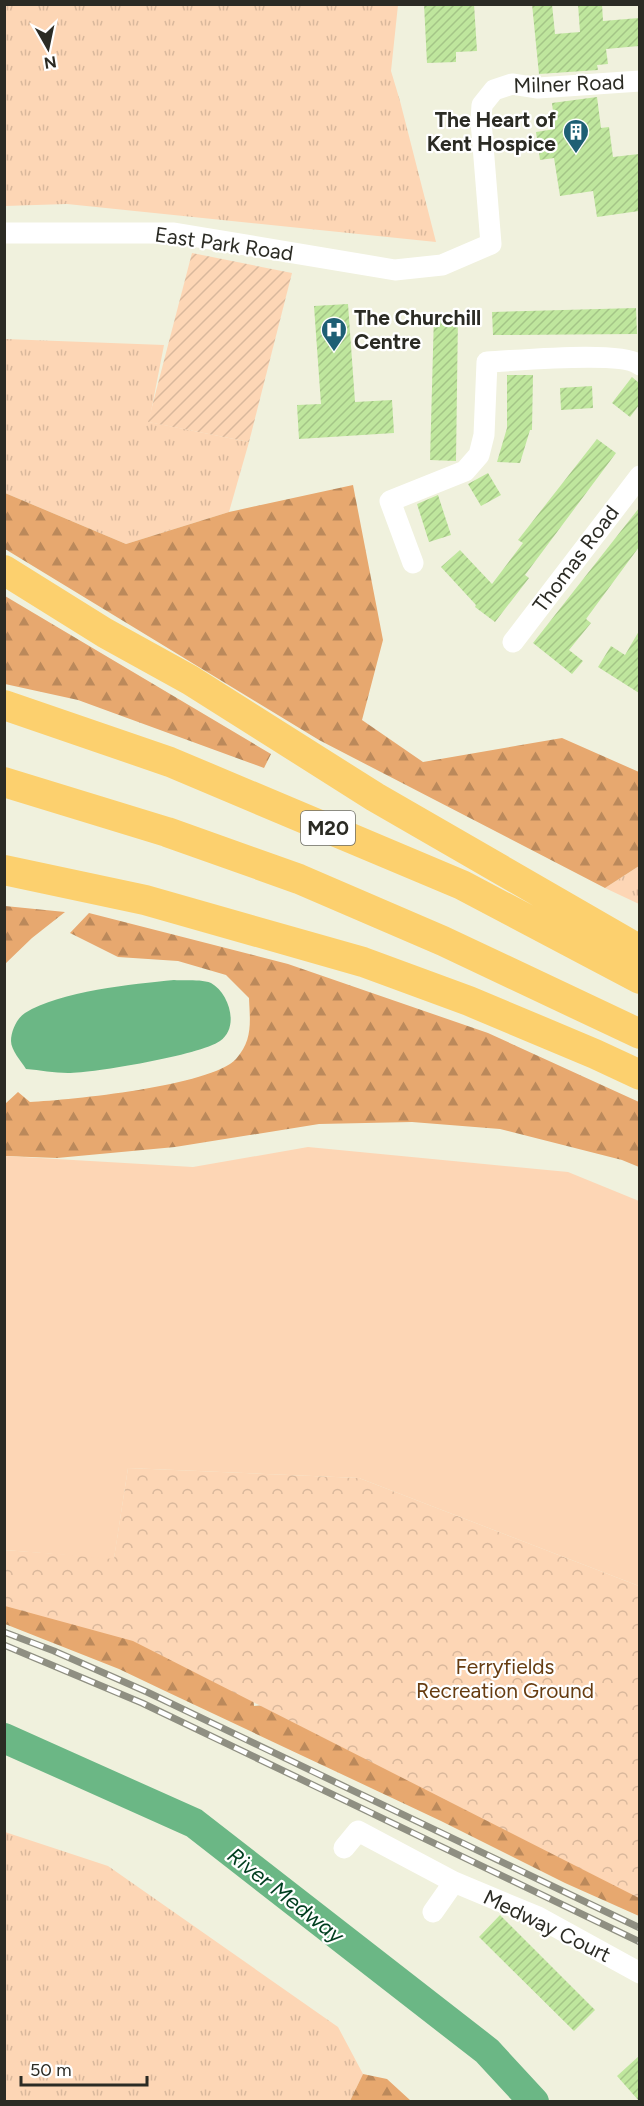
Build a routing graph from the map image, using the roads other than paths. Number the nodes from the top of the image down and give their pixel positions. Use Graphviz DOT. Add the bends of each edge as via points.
graph roads {
  1 [pos="639,81"];
  2 [pos="4,233"];
  3 [pos="442,265"];
  4 [pos="639,364"];
  5 [pos="639,476"];
  6 [pos="413,563"];
  7 [pos="4,570"];
  8 [pos="513,642"];
  9 [pos="4,705"];
  10 [pos="4,782"];
  11 [pos="4,870"];
  12 [pos="639,950"];
  13 [pos="639,979"];
  14 [pos="639,1034"];
  15 [pos="639,1075"];
  16 [pos="344,1848"];
  17 [pos="454,1882"];
  18 [pos="433,1912"];
  19 [pos="639,1973"];
  1 -- 3 [label="street, Milner Road" via="538,88 512,84 494,90 482,105 481,121 490,244"];
  2 -- 3 [label="street, East Park Road" via="174,233 395,270"];
  4 -- 6 [label="street" via="609,357 487,362 484,435 479,455 465,471 390,501"];
  5 -- 8 [label="street, Thomas Road"];
  7 -- 12 [label="highway, M20" via="190,680 375,797"];
  9 -- 13 [label="highway, M20" via="170,762 462,885"];
  10 -- 14 [label="highway" via="167,832 299,879 443,941"];
  11 -- 15 [label="highway" via="145,900 363,963 469,1000"];
  16 -- 17 [label="street, Medway Court" via="358,1831"];
  17 -- 18 [label="street"];
  17 -- 19 [label="street, Medway Court" via="538,1917"];
}
